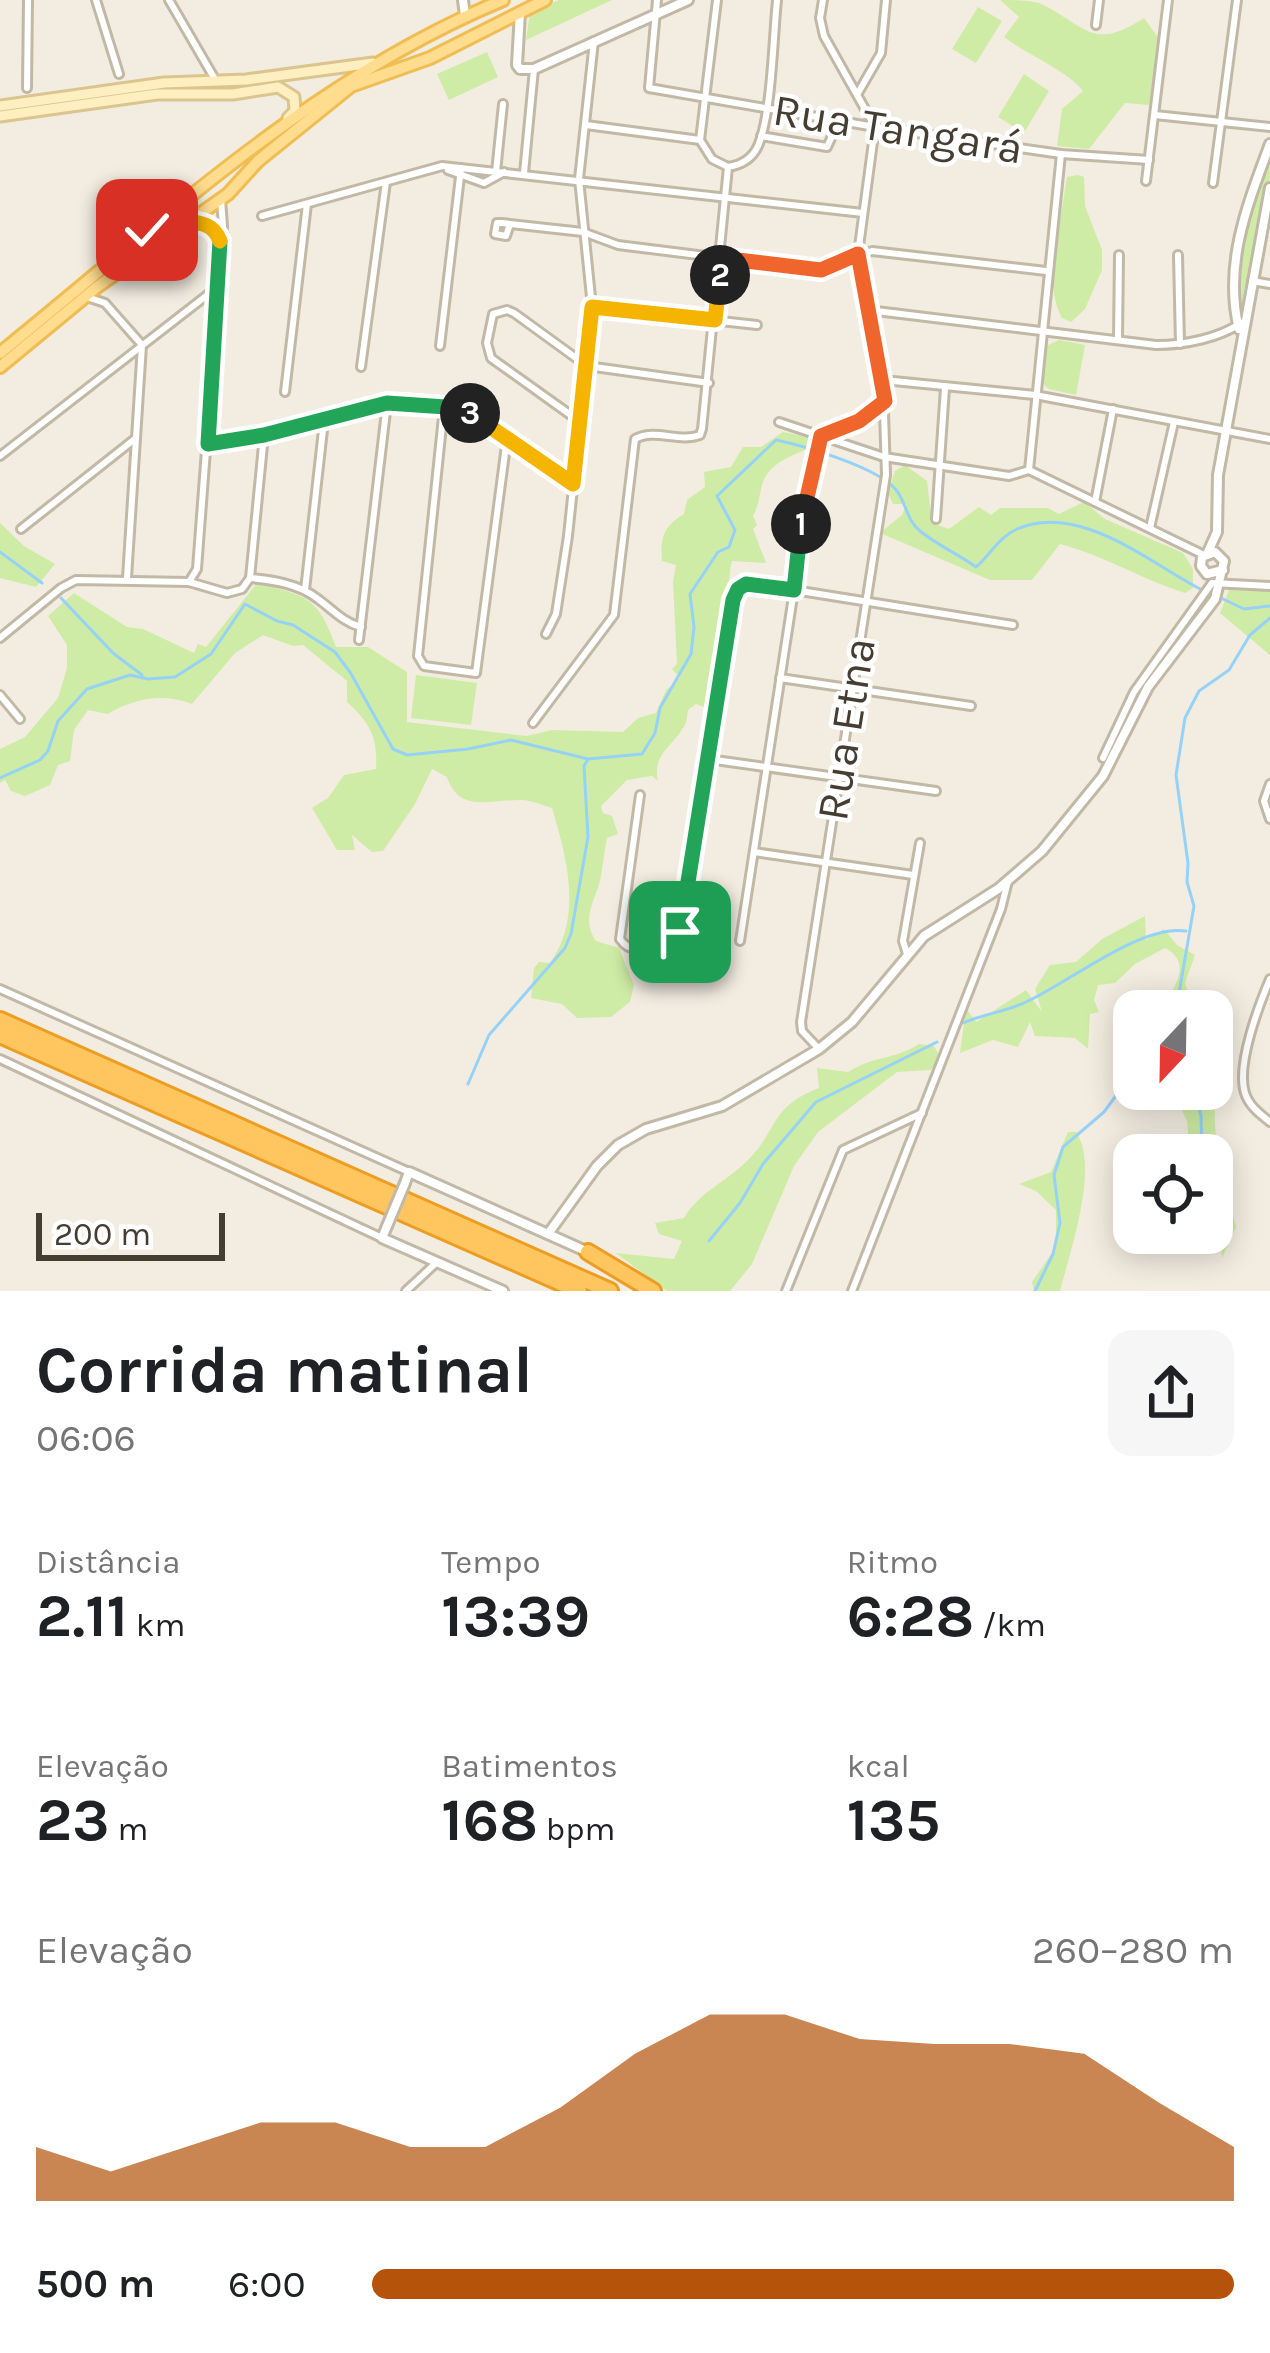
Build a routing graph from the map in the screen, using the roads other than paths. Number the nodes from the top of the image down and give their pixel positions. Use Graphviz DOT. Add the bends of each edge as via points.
graph roads {
  1 [pos="28,0"];
  2 [pos="96,0"];
  3 [pos="169,0"];
  4 [pos="463,0"];
  5 [pos="503,0"];
  6 [pos="657,0"];
  7 [pos="688,0"];
  8 [pos="717,0"];
  9 [pos="777,0"];
  10 [pos="823,0"];
  11 [pos="886,0"];
  12 [pos="1099,0"];
  13 [pos="1168,0"];
  14 [pos="1237,0"];
  15 [pos="542,1"];
  16 [pos="482,4"];
  17 [pos="520,10"];
  18 [pos="656,14"];
  19 [pos="461,16"];
  20 [pos="1096,25"];
  21 [pos="481,32"];
  22 [pos="427,34"];
  23 [pos="467,38"];
  24 [pos="594,41"];
  25 [pos="374,63"];
  26 [pos="534,69"];
  27 [pos="119,74"];
  28 [pos="364,79"];
  29 [pos="216,81"];
  30 [pos="28,88"];
  31 [pos="858,93"];
  32 [pos="704,97"];
  33 [pos="503,104"];
  34 [pos="0,106"];
  35 [pos="765,108"];
  36 [pos="1155,115"];
  37 [pos="0,116"];
  38 [pos="839,122"];
  39 [pos="1220,123"];
  40 [pos="586,125"];
  41 [pos="875,127"];
  42 [pos="1270,127"];
  43 [pos="761,136"];
  44 [pos="265,140"];
  45 [pos="700,140"];
  46 [pos="1270,144"];
  47 [pos="1060,154"];
  48 [pos="1149,160"];
  49 [pos="728,167"];
  50 [pos="461,172"];
  51 [pos="500,172"];
  52 [pos="524,174"];
  53 [pos="579,178"];
  54 [pos="1146,181"];
  55 [pos="206,182"];
  56 [pos="386,182"];
  57 [pos="1214,183"];
  58 [pos="1270,188"];
  59 [pos="220,199"];
  60 [pos="726,199"];
  61 [pos="308,204"];
  62 [pos="863,213"];
  63 [pos="164,214"];
  64 [pos="262,216"];
  65 [pos="510,224"];
  66 [pos="182,226"];
  67 [pos="583,232"];
  68 [pos="222,244"];
  69 [pos="858,254"];
  70 [pos="1119,255"];
  71 [pos="1178,255"];
  72 [pos="721,258"];
  73 [pos="1046,271"];
  74 [pos="1252,281"];
  75 [pos="1270,284"];
  76 [pos="217,287"];
  77 [pos="85,297"];
  78 [pos="592,307"];
  79 [pos="868,310"];
  80 [pos="715,320"];
  81 [pos="1241,323"];
  82 [pos="757,325"];
  83 [pos="1041,328"];
  84 [pos="1118,340"];
  85 [pos="142,344"];
  86 [pos="1180,344"];
  87 [pos="440,346"];
  88 [pos="0,353"];
  89 [pos="587,366"];
  90 [pos="0,367"];
  91 [pos="361,367"];
  92 [pos="883,380"];
  93 [pos="709,383"];
  94 [pos="945,388"];
  95 [pos="285,392"];
  96 [pos="1035,394"];
  97 [pos="885,401"];
  98 [pos="387,403"];
  99 [pos="445,407"];
  100 [pos="1113,409"];
  101 [pos="324,421"];
  102 [pos="579,421"];
  103 [pos="778,422"];
  104 [pos="1174,422"];
  105 [pos="1226,432"];
  106 [pos="264,435"];
  107 [pos="137,437"];
  108 [pos="507,438"];
  109 [pos="1270,439"];
  110 [pos="819,440"];
  111 [pos="208,444"];
  112 [pos="0,456"];
  113 [pos="884,458"];
  114 [pos="939,467"];
  115 [pos="1029,470"];
  116 [pos="573,484"];
  117 [pos="1095,502"];
  118 [pos="1218,517"];
  119 [pos="936,519"];
  120 [pos="21,529"];
  121 [pos="1150,529"];
  122 [pos="1206,554"];
  123 [pos="1222,558"];
  124 [pos="1222,570"];
  125 [pos="127,578"];
  126 [pos="250,578"];
  127 [pos="189,582"];
  128 [pos="1270,586"];
  129 [pos="794,590"];
  130 [pos="1214,590"];
  131 [pos="305,591"];
  132 [pos="866,602"];
  133 [pos="1197,605"];
  134 [pos="1013,625"];
  135 [pos="361,627"];
  136 [pos="546,634"];
  137 [pos="0,638"];
  138 [pos="359,640"];
  139 [pos="780,678"];
  140 [pos="856,690"];
  141 [pos="0,695"];
  142 [pos="971,706"];
  143 [pos="20,719"];
  144 [pos="533,723"];
  145 [pos="1103,758"];
  146 [pos="708,759"];
  147 [pos="766,766"];
  148 [pos="838,776"];
  149 [pos="1269,784"];
  150 [pos="936,790"];
  151 [pos="640,795"];
  152 [pos="1270,819"];
  153 [pos="920,843"];
  154 [pos="754,852"];
  155 [pos="824,864"];
  156 [pos="913,874"];
  157 [pos="1008,881"];
  158 [pos="740,941"];
  159 [pos="907,954"];
  160 [pos="1270,979"];
  161 [pos="0,989"];
  162 [pos="0,1016"];
  163 [pos="0,1035"];
  164 [pos="819,1049"];
  165 [pos="0,1059"];
  166 [pos="922,1113"];
  167 [pos="1270,1122"];
  168 [pos="895,1125"];
  169 [pos="909,1142"];
  170 [pos="409,1172"];
  171 [pos="548,1234"];
  172 [pos="382,1238"];
  173 [pos="588,1252"];
  174 [pos="437,1262"];
  175 [pos="525,1268"];
  176 [pos="574,1274"];
  177 [pos="406,1291"];
  178 [pos="503,1291"];
  179 [pos="563,1291"];
  180 [pos="579,1291"];
  181 [pos="610,1291"];
  182 [pos="652,1291"];
  183 [pos="786,1291"];
  184 [pos="852,1291"];
  1 -- 30 [label="street"];
  2 -- 27 [label="street"];
  3 -- 29 [label="street"];
  4 -- 19 [label="street"];
  5 -- 16 [label="main road"];
  6 -- 18 [label="street"];
  7 -- 18 [label="street"];
  8 -- 32 [label="street"];
  9 -- 35 [label="street"];
  10 -- 31 [label="street" via="820,27"];
  11 -- 31 [label="street" via="881,52"];
  12 -- 20 [label="street"];
  13 -- 36 [label="street"];
  14 -- 39 [label="street"];
  15 -- 17 [label="main road"];
  16 -- 19 [label="main road"];
  16 -- 21 [label="main road" via="492,15"];
  17 -- 21 [label="main road"];
  17 -- 26 [label="street" via="518,65"];
  18 -- 24 [label="street"];
  18 -- 32 [label="street, Rua Tangará" via="650,88"];
  19 -- 22 [label="main road"];
  19 -- 23 [label="main road" via="449,31"];
  21 -- 23 [label="main road"];
  22 -- 25 [label="main road"];
  22 -- 28 [label="main road" via="436,39 434,49"];
  23 -- 28 [label="main road"];
  24 -- 26 [label="street"];
  24 -- 40 [label="street"];
  25 -- 29 [label="main road"];
  25 -- 44 [label="main road"];
  26 -- 52 [label="street"];
  28 -- 59 [label="main road"];
  29 -- 34 [label="main road"];
  31 -- 41 [label="street"];
  32 -- 35 [label="street, Rua Tangará"];
  32 -- 45 [label="street"];
  33 -- 51 [label="street"];
  35 -- 38 [label="street, Rua Tangará"];
  35 -- 43 [label="street"];
  36 -- 39 [label="street"];
  36 -- 48 [label="street"];
  37 -- 44 [label="main road" via="157,94 284,88 296,111"];
  38 -- 41 [label="street, Rua Tangará"];
  38 -- 43 [label="street" via="827,147"];
  39 -- 42 [label="street"];
  39 -- 57 [label="street"];
  40 -- 45 [label="street"];
  40 -- 53 [label="street"];
  41 -- 47 [label="street, Rua Tangará"];
  41 -- 62 [label="street, Rua Etna"];
  43 -- 49 [label="street" via="750,157"];
  44 -- 55 [label="main road"];
  45 -- 49 [label="street"];
  46 -- 81 [label="street" via="1239,231"];
  47 -- 48 [label="street, Rua Tangará"];
  47 -- 73 [label="street"];
  48 -- 54 [label="street"];
  49 -- 60 [label="street"];
  50 -- 51 [label="street" via="489,183"];
  50 -- 56 [label="street" via="442,166"];
  50 -- 87 [label="street"];
  51 -- 52 [label="street"];
  52 -- 53 [label="street"];
  53 -- 60 [label="street"];
  53 -- 67 [label="street"];
  55 -- 59 [label="main road"];
  55 -- 63 [label="main road"];
  56 -- 61 [label="street"];
  56 -- 91 [label="street"];
  58 -- 74 [label="street"];
  59 -- 66 [label="main road"];
  59 -- 68 [label="street"];
  60 -- 62 [label="street"];
  60 -- 72 [label="street"];
  61 -- 64 [label="street"];
  61 -- 95 [label="street"];
  62 -- 69 [label="street, Rua Etna"];
  63 -- 66 [label="main road" via="164,226"];
  63 -- 88 [label="main road"];
  65 -- 67 [label="street"];
  66 -- 68 [label="street" via="207,224"];
  66 -- 77 [label="main road"];
  67 -- 72 [label="street" via="617,245"];
  67 -- 78 [label="street"];
  68 -- 76 [label="street"];
  69 -- 72 [label="street" via="821,270"];
  69 -- 73 [label="street"];
  69 -- 79 [label="street, Rua Etna"];
  70 -- 84 [label="street"];
  71 -- 86 [label="street"];
  72 -- 80 [label="street"];
  73 -- 83 [label="street"];
  74 -- 75 [label="street"];
  74 -- 81 [label="street"];
  76 -- 85 [label="street"];
  76 -- 111 [label="street"];
  77 -- 85 [label="street" via="105,304"];
  77 -- 90 [label="main road"];
  78 -- 80 [label="street"];
  78 -- 89 [label="street"];
  79 -- 83 [label="street"];
  79 -- 92 [label="street, Rua Etna"];
  80 -- 82 [label="street"];
  80 -- 93 [label="street"];
  81 -- 86 [label="street"];
  81 -- 105 [label="street"];
  83 -- 84 [label="street"];
  83 -- 96 [label="street"];
  84 -- 86 [label="street"];
  85 -- 107 [label="street"];
  85 -- 112 [label="street"];
  89 -- 93 [label="street"];
  89 -- 102 [label="street"];
  89 -- 102 [label="street" via="514,313 492,319 487,353"];
  92 -- 94 [label="street"];
  92 -- 97 [label="street, Rua Etna"];
  93 -- 144 [label="street" via="700,435 639,435 633,445 611,622"];
  94 -- 96 [label="street"];
  94 -- 114 [label="street"];
  96 -- 100 [label="street"];
  96 -- 115 [label="street"];
  97 -- 110 [label="street"];
  97 -- 113 [label="street, Rua Etna"];
  98 -- 99 [label="street"];
  98 -- 101 [label="street"];
  98 -- 135 [label="street"];
  99 -- 108 [label="street" via="461,408"];
  99 -- 108 [label="street" via="418,656 424,666 476,673"];
  100 -- 104 [label="street"];
  100 -- 117 [label="street"];
  101 -- 106 [label="street"];
  101 -- 131 [label="street"];
  102 -- 116 [label="street"];
  103 -- 110 [label="street"];
  104 -- 105 [label="street"];
  104 -- 121 [label="street"];
  105 -- 109 [label="street"];
  105 -- 118 [label="street"];
  106 -- 111 [label="street"];
  106 -- 126 [label="street"];
  107 -- 120 [label="street"];
  107 -- 125 [label="street"];
  108 -- 116 [label="street"];
  110 -- 113 [label="street"];
  110 -- 129 [label="street"];
  111 -- 127 [label="street" via="197,569"];
  113 -- 114 [label="street"];
  113 -- 132 [label="street, Rua Etna"];
  114 -- 115 [label="street" via="1009,476"];
  114 -- 119 [label="street"];
  115 -- 117 [label="street"];
  116 -- 136 [label="street" via="556,614"];
  117 -- 121 [label="street"];
  118 -- 122 [label="street"];
  118 -- 123 [label="street"];
  121 -- 122 [label="street"];
  122 -- 123 [label="street"];
  122 -- 130 [label="street" via="1201,566"];
  123 -- 124 [label="street"];
  124 -- 130 [label="street"];
  124 -- 130 [label="street"];
  125 -- 127 [label="street"];
  125 -- 137 [label="street" via="69,582"];
  126 -- 127 [label="street" via="226,593"];
  126 -- 131 [label="street"];
  128 -- 130 [label="street"];
  129 -- 132 [label="street"];
  129 -- 139 [label="street"];
  129 -- 146 [label="street" via="738,589"];
  130 -- 133 [label="street"];
  130 -- 133 [label="street"];
  130 -- 157 [label="street" via="1148,687 1103,776"];
  131 -- 135 [label="street"];
  132 -- 134 [label="street"];
  132 -- 140 [label="street, Rua Etna"];
  133 -- 145 [label="street" via="1137,687"];
  135 -- 138 [label="street"];
  139 -- 140 [label="street"];
  139 -- 147 [label="street"];
  140 -- 142 [label="street"];
  140 -- 148 [label="street, Rua Etna"];
  141 -- 143 [label="street"];
  146 -- 147 [label="street"];
  146 -- 151 [label="street" via="676,942 638,950 620,939"];
  147 -- 148 [label="street"];
  147 -- 154 [label="street"];
  148 -- 150 [label="street"];
  148 -- 155 [label="street, Rua Etna"];
  149 -- 152 [label="street"];
  153 -- 156 [label="street"];
  154 -- 155 [label="street"];
  154 -- 158 [label="street"];
  155 -- 156 [label="street"];
  155 -- 164 [label="street, Rua Etna" via="801,1022"];
  156 -- 159 [label="street"];
  157 -- 159 [label="street"];
  157 -- 166 [label="street"];
  159 -- 164 [label="street"];
  160 -- 167 [label="street" via="1249,1041 1245,1095"];
  161 -- 170 [label="street"];
  162 -- 176 [label="highway"];
  163 -- 175 [label="highway"];
  164 -- 171 [label="street" via="722,1106 618,1145"];
  165 -- 172 [label="street"];
  166 -- 168 [label="street"];
  166 -- 169 [label="street"];
  168 -- 169 [label="street"];
  168 -- 183 [label="street" via="839,1154"];
  169 -- 184 [label="street"];
  170 -- 171 [label="street"];
  170 -- 172 [label="street, bridge"];
  171 -- 173 [label="street"];
  172 -- 174 [label="street"];
  173 -- 176 [label="highway" via="596,1271"];
  173 -- 182 [label="highway"];
  174 -- 177 [label="street"];
  174 -- 178 [label="street"];
  175 -- 179 [label="highway"];
  175 -- 180 [label="highway"];
  176 -- 181 [label="highway"];
}
